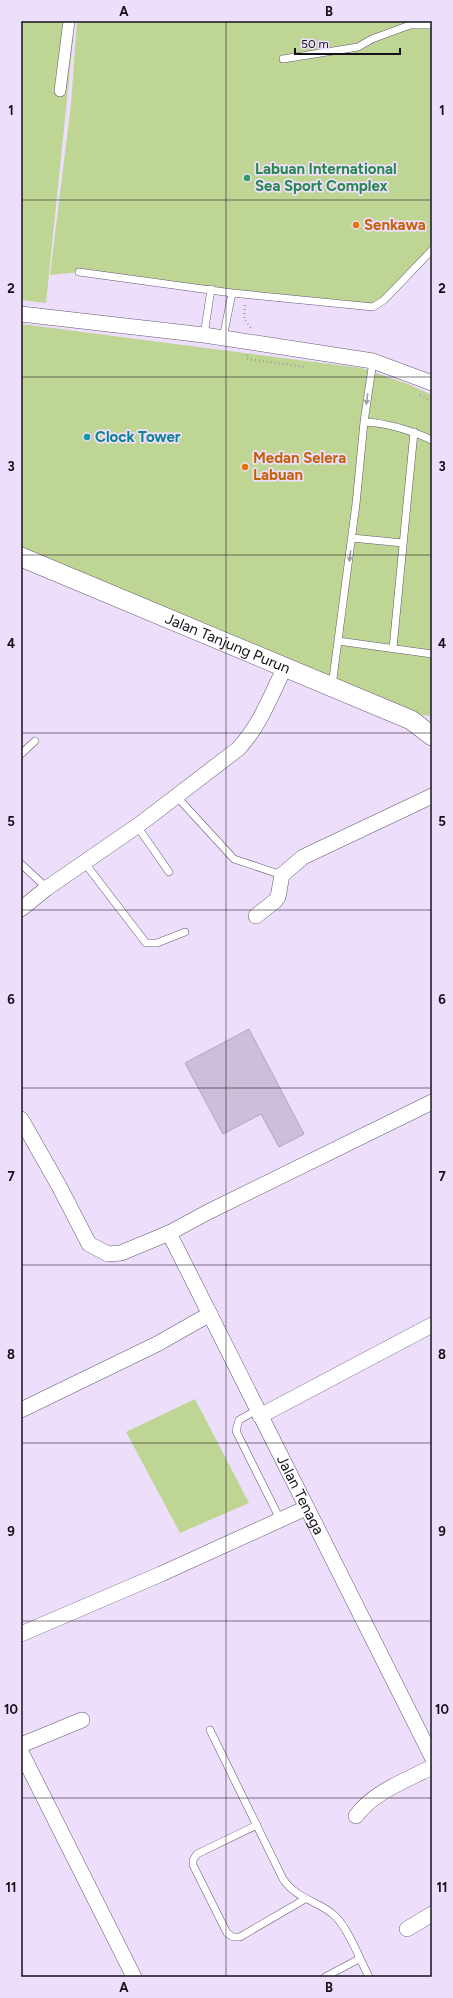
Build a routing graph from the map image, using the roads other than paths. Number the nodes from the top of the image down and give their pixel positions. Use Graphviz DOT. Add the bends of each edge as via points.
graph roads {
  1 [pos="69,21"];
  2 [pos="432,25"];
  3 [pos="283,59"];
  4 [pos="60,90"];
  5 [pos="432,250"];
  6 [pos="79,272"];
  7 [pos="211,289"];
  8 [pos="232,293"];
  9 [pos="21,314"];
  10 [pos="204,335"];
  11 [pos="223,339"];
  12 [pos="373,361"];
  13 [pos="432,383"];
  14 [pos="364,422"];
  15 [pos="414,432"];
  16 [pos="432,440"];
  17 [pos="352,538"];
  18 [pos="403,543"];
  19 [pos="21,557"];
  20 [pos="338,641"];
  21 [pos="393,648"];
  22 [pos="432,654"];
  23 [pos="285,666"];
  24 [pos="332,688"];
  25 [pos="411,720"];
  26 [pos="432,721"];
  27 [pos="432,736"];
  28 [pos="35,741"];
  29 [pos="21,754"];
  30 [pos="432,796"];
  31 [pos="176,797"];
  32 [pos="137,826"];
  33 [pos="84,862"];
  34 [pos="21,864"];
  35 [pos="169,872"];
  36 [pos="282,875"];
  37 [pos="47,888"];
  38 [pos="21,909"];
  39 [pos="256,916"];
  40 [pos="185,932"];
  41 [pos="432,1102"];
  42 [pos="21,1119"];
  43 [pos="169,1233"];
  44 [pos="210,1314"];
  45 [pos="432,1325"];
  46 [pos="21,1410"];
  47 [pos="258,1413"];
  48 [pos="306,1508"];
  49 [pos="280,1519"];
  50 [pos="21,1634"];
  51 [pos="82,1720"];
  52 [pos="210,1730"];
  53 [pos="21,1745"];
  54 [pos="21,1752"];
  55 [pos="432,1757"];
  56 [pos="432,1767"];
  57 [pos="356,1816"];
  58 [pos="257,1825"];
  59 [pos="305,1899"];
  60 [pos="432,1914"];
  61 [pos="407,1929"];
  62 [pos="359,1959"];
  63 [pos="134,1977"];
  64 [pos="325,1977"];
  65 [pos="369,1977"];
  1 -- 4 [label="street"];
  2 -- 3 [label="lane" via="410,25 358,47"];
  5 -- 8 [label="lane" via="384,300 373,307"];
  6 -- 7 [label="lane"];
  7 -- 8 [label="lane"];
  7 -- 10 [label="lane"];
  8 -- 11 [label="lane"];
  9 -- 10 [label="street"];
  10 -- 11 [label="street"];
  11 -- 12 [label="street"];
  12 -- 13 [label="street"];
  12 -- 14 [label="lane, one-way"];
  14 -- 15 [label="lane" via="383,422"];
  14 -- 17 [label="lane"];
  15 -- 16 [label="lane"];
  15 -- 18 [label="lane"];
  17 -- 18 [label="lane"];
  17 -- 20 [label="lane, one-way"];
  18 -- 21 [label="lane"];
  19 -- 23 [label="street, Jalan Tanjung Purun"];
  20 -- 21 [label="lane"];
  20 -- 24 [label="lane"];
  21 -- 22 [label="lane"];
  23 -- 24 [label="street, Jalan Tanjung Purun"];
  23 -- 31 [label="street" via="249,738"];
  24 -- 25 [label="street, Jalan Tanjung Purun"];
  25 -- 26 [label="street"];
  25 -- 27 [label="street, Jalan Tanjung Purun"];
  28 -- 29 [label="lane"];
  30 -- 36 [label="street" via="303,857"];
  31 -- 32 [label="street"];
  31 -- 36 [label="lane" via="234,859"];
  32 -- 33 [label="street"];
  32 -- 35 [label="lane"];
  33 -- 37 [label="street"];
  33 -- 40 [label="lane" via="146,943 157,943"];
  34 -- 37 [label="lane"];
  36 -- 39 [label="street" via="278,897"];
  37 -- 38 [label="street"];
  41 -- 43 [label="street"];
  42 -- 43 [label="street" via="89,1244 108,1254 121,1253"];
  43 -- 44 [label="street, Jalan Tenaga"];
  44 -- 46 [label="street" via="157,1344"];
  44 -- 47 [label="street, Jalan Tenaga"];
  45 -- 47 [label="street"];
  47 -- 48 [label="street, Jalan Tenaga"];
  47 -- 49 [label="lane" via="239,1420 236,1431"];
  48 -- 49 [label="street"];
  48 -- 55 [label="street, Jalan Tenaga"];
  49 -- 50 [label="street"];
  51 -- 53 [label="street"];
  52 -- 58 [label="lane"];
  54 -- 63 [label="street"];
  56 -- 57 [label="street" via="372,1800"];
  58 -- 59 [label="lane" via="283,1879"];
  58 -- 59 [label="lane" via="197,1854 193,1860 193,1865 227,1933 233,1937 240,1937"];
  59 -- 62 [label="lane" via="336,1916"];
  60 -- 61 [label="street"];
  62 -- 64 [label="lane"];
  62 -- 65 [label="lane"];
}
